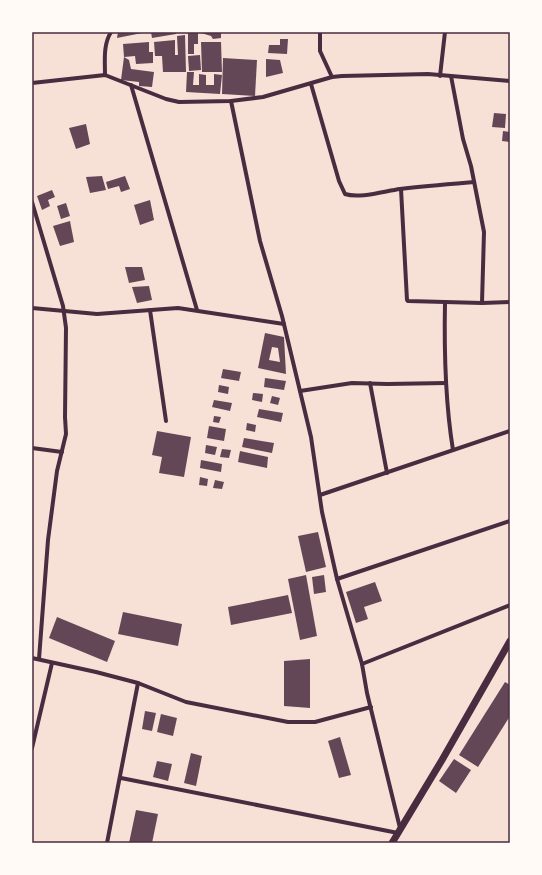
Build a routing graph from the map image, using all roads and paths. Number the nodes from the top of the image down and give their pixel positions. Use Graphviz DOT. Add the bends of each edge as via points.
graph roads {
  1 [pos="111,32"];
  2 [pos="320,32"];
  3 [pos="445,32"];
  4 [pos="105,75"];
  5 [pos="440,76"];
  6 [pos="451,76"];
  7 [pos="332,77"];
  8 [pos="510,81"];
  9 [pos="32,83"];
  10 [pos="311,84"];
  11 [pos="131,85"];
  12 [pos="231,101"];
  13 [pos="474,182"];
  14 [pos="401,189"];
  15 [pos="32,202"];
  16 [pos="445,302"];
  17 [pos="510,302"];
  18 [pos="482,303"];
  19 [pos="32,308"];
  20 [pos="150,310"];
  21 [pos="197,310"];
  22 [pos="63,311"];
  23 [pos="284,324"];
  24 [pos="370,383"];
  25 [pos="446,383"];
  26 [pos="300,391"];
  27 [pos="166,421"];
  28 [pos="510,431"];
  29 [pos="32,448"];
  30 [pos="453,450"];
  31 [pos="62,452"];
  32 [pos="387,473"];
  33 [pos="320,495"];
  34 [pos="510,521"];
  35 [pos="337,579"];
  36 [pos="510,605"];
  37 [pos="510,641"];
  38 [pos="32,658"];
  39 [pos="39,659"];
  40 [pos="52,663"];
  41 [pos="362,664"];
  42 [pos="138,683"];
  43 [pos="371,707"];
  44 [pos="32,748"];
  45 [pos="120,778"];
  46 [pos="399,831"];
  47 [pos="107,843"];
  48 [pos="392,843"];
  1 -- 4 [label="street" via="106,40 104,54"];
  2 -- 7 [label="street" via="320,51"];
  3 -- 5 [label="street"];
  4 -- 9 [label="street"];
  4 -- 11 [label="street"];
  5 -- 6 [label="street"];
  5 -- 7 [label="street"];
  6 -- 8 [label="street"];
  6 -- 13 [label="street"];
  7 -- 10 [label="street"];
  10 -- 12 [label="street" via="263,98"];
  10 -- 14 [label="street" via="345,194 351,196"];
  11 -- 12 [label="street" via="179,102"];
  11 -- 21 [label="street"];
  12 -- 23 [label="street" via="260,241"];
  13 -- 14 [label="street"];
  13 -- 18 [label="street" via="484,232"];
  14 -- 16 [label="street" via="406,300"];
  15 -- 22 [label="street" via="56,279"];
  16 -- 18 [label="street"];
  16 -- 25 [label="street"];
  17 -- 18 [label="street"];
  19 -- 22 [label="street"];
  20 -- 21 [label="street"];
  20 -- 22 [label="street" via="97,314"];
  20 -- 27 [label="street"];
  21 -- 23 [label="street"];
  22 -- 31 [label="street" via="66,328 66,434"];
  23 -- 26 [label="street"];
  24 -- 25 [label="street"];
  24 -- 26 [label="street" via="352,382"];
  24 -- 32 [label="street"];
  25 -- 30 [label="street" via="448,422"];
  26 -- 33 [label="street" via="311,437"];
  28 -- 30 [label="street"];
  29 -- 31 [label="street"];
  30 -- 32 [label="street"];
  31 -- 39 [label="street" via="48,540"];
  32 -- 33 [label="street"];
  33 -- 35 [label="street"];
  34 -- 35 [label="street"];
  35 -- 41 [label="street"];
  36 -- 41 [label="street"];
  37 -- 46 [label="street"];
  38 -- 39 [label="street"];
  39 -- 40 [label="street"];
  40 -- 42 [label="street"];
  40 -- 44 [label="street"];
  41 -- 43 [label="street"];
  42 -- 43 [label="street" via="186,702 288,722 315,722"];
  42 -- 45 [label="street"];
  43 -- 46 [label="street"];
  45 -- 46 [label="street"];
  45 -- 47 [label="street"];
  46 -- 48 [label="street"];
}
